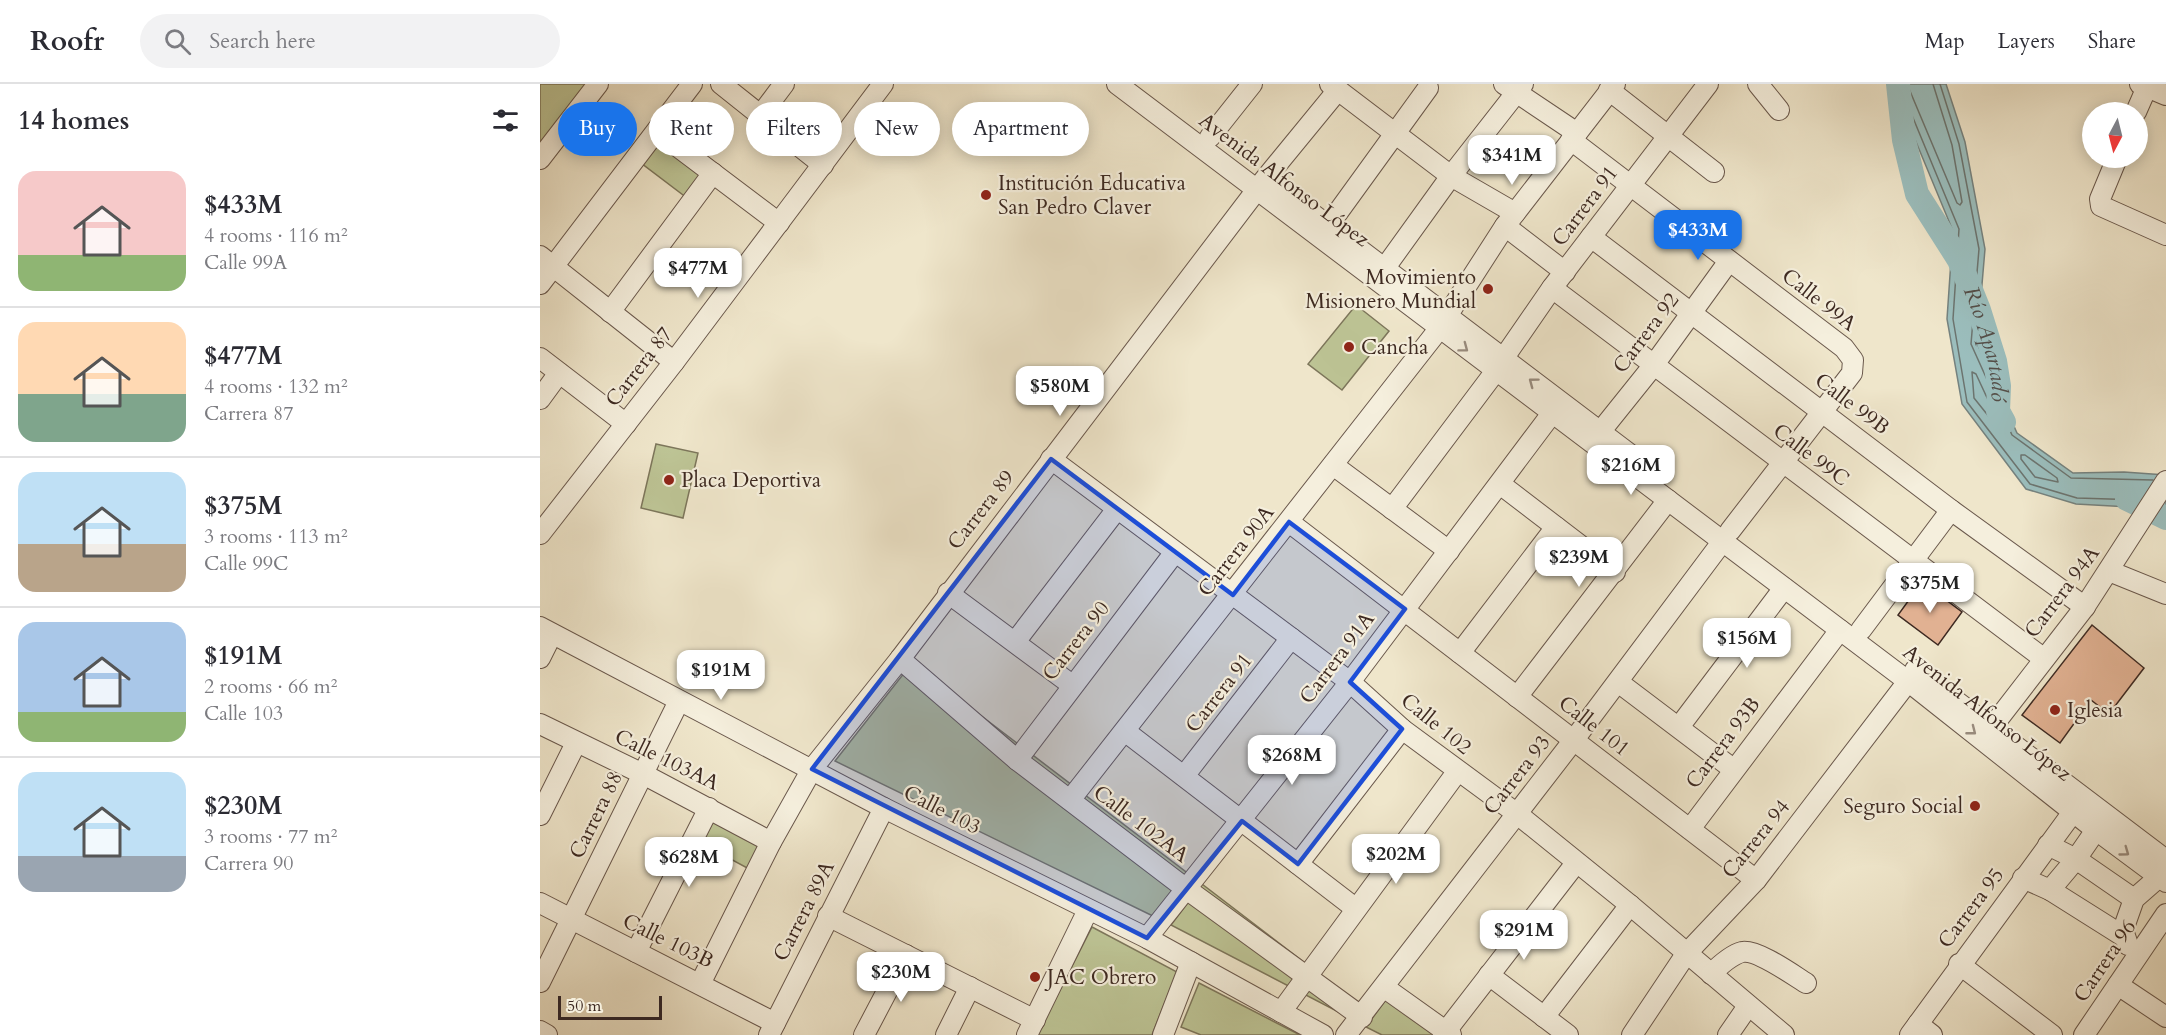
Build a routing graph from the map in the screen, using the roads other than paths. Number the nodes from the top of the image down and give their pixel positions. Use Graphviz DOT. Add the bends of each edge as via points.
graph roads {
  1 [pos="598,84"];
  2 [pos="692,84"];
  3 [pos="721,84"];
  4 [pos="784,84"];
  5 [pos="883,84"];
  6 [pos="1117,84"];
  7 [pos="1139,84"];
  8 [pos="1252,84"];
  9 [pos="1708,84"];
  10 [pos="1758,84"];
  11 [pos="2143,85"];
  12 [pos="1515,86"];
  13 [pos="1334,87"];
  14 [pos="1612,87"];
  15 [pos="1428,88"];
  16 [pos="2166,95"];
  17 [pos="679,102"];
  18 [pos="770,102"];
  19 [pos="2139,102"];
  20 [pos="746,105"];
  21 [pos="1779,110"];
  22 [pos="1393,134"];
  23 [pos="1668,136"];
  24 [pos="1210,137"];
  25 [pos="1574,137"];
  26 [pos="649,141"];
  27 [pos="690,156"];
  28 [pos="811,156"];
  29 [pos="540,159"];
  30 [pos="823,165"];
  31 [pos="2113,168"];
  32 [pos="1714,172"];
  33 [pos="713,173"];
  34 [pos="1451,176"];
  35 [pos="1262,184"];
  36 [pos="1630,186"];
  37 [pos="1510,220"];
  38 [pos="779,223"];
  39 [pos="1328,226"];
  40 [pos="2166,235"];
  41 [pos="1591,237"];
  42 [pos="1729,261"];
  43 [pos="547,262"];
  44 [pos="1384,269"];
  45 [pos="1565,272"];
  46 [pos="540,284"];
  47 [pos="1552,288"];
  48 [pos="610,312"];
  49 [pos="1692,312"];
  50 [pos="1443,323"];
  51 [pos="540,358"];
  52 [pos="674,362"];
  53 [pos="1499,365"];
  54 [pos="1653,366"];
  55 [pos="560,373"];
  56 [pos="1852,374"];
  57 [pos="540,399"];
  58 [pos="1556,408"];
  59 [pos="1823,412"];
  60 [pos="626,424"];
  61 [pos="1600,432"];
  62 [pos="1051,459"];
  63 [pos="1783,464"];
  64 [pos="1333,465"];
  65 [pos="2166,481"];
  66 [pos="1500,484"];
  67 [pos="1668,500"];
  68 [pos="1117,508"];
  69 [pos="1392,509"];
  70 [pos="1951,510"];
  71 [pos="1289,522"];
  72 [pos="1556,527"];
  73 [pos="540,534"];
  74 [pos="1726,536"];
  75 [pos="1449,551"];
  76 [pos="1175,552"];
  77 [pos="1913,562"];
  78 [pos="2109,571"];
  79 [pos="1615,572"];
  80 [pos="1785,588"];
  81 [pos="948,593"];
  82 [pos="2166,594"];
  83 [pos="1233,595"];
  84 [pos="2085,607"];
  85 [pos="1405,609"];
  86 [pos="546,630"];
  87 [pos="1840,630"];
  88 [pos="1861,630"];
  89 [pos="1291,638"];
  90 [pos="1015,642"];
  91 [pos="1460,653"];
  92 [pos="540,658"];
  93 [pos="2043,658"];
  94 [pos="900,659"];
  95 [pos="1913,676"];
  96 [pos="1350,682"];
  97 [pos="1618,682"];
  98 [pos="1072,685"];
  99 [pos="1517,697"];
  100 [pos="679,701"];
  101 [pos="540,724"];
  102 [pos="1679,727"];
  103 [pos="1992,728"];
  104 [pos="1402,729"];
  105 [pos="1126,732"];
  106 [pos="1573,741"];
  107 [pos="576,743"];
  108 [pos="1017,760"];
  109 [pos="812,769"];
  110 [pos="1733,769"];
  111 [pos="1457,772"];
  112 [pos="643,774"];
  113 [pos="1184,776"];
  114 [pos="2051,783"];
  115 [pos="1070,800"];
  116 [pos="709,808"];
  117 [pos="884,808"];
  118 [pos="2073,812"];
  119 [pos="1516,813"];
  120 [pos="540,814"];
  121 [pos="1242,820"];
  122 [pos="1690,829"];
  123 [pos="2096,830"];
  124 [pos="771,842"];
  125 [pos="2048,845"];
  126 [pos="2076,859"];
  127 [pos="1576,863"];
  128 [pos="1298,864"];
  129 [pos="2164,872"];
  130 [pos="2023,878"];
  131 [pos="1756,880"];
  132 [pos="1185,888"];
  133 [pos="2050,890"];
  134 [pos="2134,899"];
  135 [pos="540,903"];
  136 [pos="1630,905"];
  137 [pos="1355,908"];
  138 [pos="1088,910"];
  139 [pos="2166,914"];
  140 [pos="828,916"];
  141 [pos="572,920"];
  142 [pos="2123,936"];
  143 [pos="1147,938"];
  144 [pos="636,952"];
  145 [pos="1686,954"];
  146 [pos="906,955"];
  147 [pos="2138,955"];
  148 [pos="1191,963"];
  149 [pos="1959,964"];
  150 [pos="1711,974"];
  151 [pos="1306,975"];
  152 [pos="1489,975"];
  153 [pos="540,982"];
  154 [pos="1806,983"];
  155 [pos="700,984"];
  156 [pos="2118,985"];
  157 [pos="970,987"];
  158 [pos="1384,988"];
  159 [pos="1749,1006"];
  160 [pos="1281,1012"];
  161 [pos="1362,1017"];
  162 [pos="1544,1017"];
  163 [pos="2166,1017"];
  164 [pos="1031,1027"];
  165 [pos="772,1029"];
  166 [pos="540,1030"];
  167 [pos="1920,1031"];
  168 [pos="1169,1033"];
  169 [pos="1320,1034"];
  170 [pos="1446,1034"];
  171 [pos="546,1035"];
  172 [pos="864,1035"];
  173 [pos="946,1035"];
  174 [pos="1346,1035"];
  175 [pos="1568,1035"];
  176 [pos="1632,1035"];
  177 [pos="1728,1035"];
  178 [pos="1784,1035"];
  179 [pos="2052,1035"];
  180 [pos="2084,1035"];
  1 -- 29 [label="street"];
  2 -- 17 [label="street"];
  3 -- 20 [label="street"];
  4 -- 18 [label="street"];
  5 -- 30 [label="street, Carrera 87"];
  6 -- 35 [label="street, Avenida Alfonso López"];
  7 -- 24 [label="street, Avenida Alfonso López"];
  8 -- 24 [label="street"];
  9 -- 23 [label="street, Carrera 91"];
  10 -- 21 [label="street"];
  11 -- 16 [label="street"];
  11 -- 19 [label="street"];
  12 -- 25 [label="street, Calle 99A"];
  12 -- 34 [label="street"];
  13 -- 22 [label="street"];
  13 -- 35 [label="street, Carrera 89"];
  14 -- 23 [label="street"];
  14 -- 25 [label="street, Carrera 90A"];
  15 -- 22 [label="street"];
  22 -- 34 [label="street"];
  22 -- 39 [label="street"];
  23 -- 32 [label="street"];
  23 -- 36 [label="street, Carrera 91"];
  24 -- 35 [label="street, Avenida Alfonso López"];
  25 -- 36 [label="street, Calle 99A"];
  25 -- 37 [label="street, Carrera 90A"];
  26 -- 43 [label="street"];
  27 -- 33 [label="street"];
  28 -- 30 [label="street"];
  30 -- 38 [label="street, Carrera 87"];
  31 -- 40 [label="street" via="2100,199 2101,206"];
  33 -- 38 [label="street"];
  33 -- 48 [label="street"];
  34 -- 37 [label="street"];
  34 -- 44 [label="street"];
  35 -- 39 [label="street, Avenida Alfonso López"];
  35 -- 50 [label="street, Avenida Alfonso López"];
  35 -- 62 [label="street, Carrera 89"];
  36 -- 41 [label="street, Carrera 91"];
  36 -- 42 [label="street, Calle 99A"];
  37 -- 45 [label="street"];
  37 -- 50 [label="street, Carrera 90A"];
  38 -- 52 [label="street, Carrera 87"];
  39 -- 44 [label="street, Avenida Alfonso López"];
  41 -- 45 [label="street, Carrera 91"];
  41 -- 49 [label="street, Calle 99B"];
  42 -- 49 [label="street, Carrera 92"];
  42 -- 56 [label="street, Calle 99A" via="1844,348 1853,360"];
  43 -- 46 [label="street"];
  43 -- 48 [label="street"];
  44 -- 50 [label="street, Avenida Alfonso López"];
  45 -- 47 [label="street, Carrera 91"];
  47 -- 53 [label="street, Carrera 91"];
  47 -- 54 [label="street, Calle 99C"];
  48 -- 52 [label="street"];
  49 -- 54 [label="street, Carrera 92"];
  49 -- 59 [label="street, Calle 99B"];
  50 -- 53 [label="street, Avenida Alfonso López"];
  50 -- 64 [label="street, Carrera 90A"];
  51 -- 55 [label="street"];
  52 -- 60 [label="street, Carrera 87"];
  53 -- 58 [label="street, Avenida Alfonso López"];
  53 -- 69 [label="street, Carrera 91"];
  54 -- 61 [label="street, Carrera 92"];
  54 -- 63 [label="street, Calle 99C"];
  55 -- 57 [label="street"];
  55 -- 60 [label="street"];
  56 -- 59 [label="street, Carrera 93"];
  58 -- 61 [label="street, Avenida Alfonso López"];
  58 -- 66 [label="street, Carrera 91A"];
  58 -- 67 [label="street, Avenida Alfonso López"];
  59 -- 63 [label="street, Carrera 93"];
  59 -- 70 [label="street, Calle 99B"];
  60 -- 73 [label="street, Carrera 87"];
  61 -- 74 [label="street, Avenida Alfonso López"];
  62 -- 68 [label="street, Calle 102"];
  62 -- 81 [label="street, Carrera 89"];
  63 -- 74 [label="street, Carrera 93"];
  63 -- 77 [label="street, Calle 99C"];
  64 -- 69 [label="street"];
  64 -- 71 [label="street, Carrera 90A"];
  65 -- 78 [label="street, Carrera 94A"];
  66 -- 72 [label="street"];
  66 -- 75 [label="street, Carrera 91A"];
  67 -- 74 [label="street, Avenida Alfonso López"];
  67 -- 79 [label="street"];
  68 -- 76 [label="street, Calle 102"];
  68 -- 90 [label="street"];
  69 -- 75 [label="street"];
  70 -- 77 [label="street"];
  70 -- 84 [label="street, Calle 99B"];
  71 -- 83 [label="street, Carrera 90A"];
  71 -- 85 [label="street, Calle 101"];
  72 -- 79 [label="street"];
  72 -- 91 [label="street"];
  74 -- 80 [label="street, Avenida Alfonso López"];
  74 -- 88 [label="street, Avenida Alfonso López"];
  74 -- 97 [label="street, Carrera 93"];
  75 -- 85 [label="street, Carrera 91A"];
  76 -- 83 [label="street, Calle 102"];
  76 -- 98 [label="street, Carrera 90"];
  77 -- 88 [label="street"];
  77 -- 93 [label="street, Calle 99C"];
  78 -- 82 [label="street"];
  78 -- 84 [label="street, Carrera 94A"];
  79 -- 99 [label="street"];
  80 -- 87 [label="street, Avenida Alfonso López"];
  80 -- 102 [label="street"];
  81 -- 90 [label="street"];
  81 -- 94 [label="street, Carrera 89"];
  83 -- 89 [label="street, Calle 102"];
  83 -- 105 [label="street, Carrera 90A"];
  84 -- 93 [label="street, Carrera 94A"];
  85 -- 91 [label="street, Calle 101"];
  85 -- 96 [label="street, Carrera 91A"];
  86 -- 92 [label="street"];
  86 -- 100 [label="street, Calle 103"];
  87 -- 95 [label="street, Avenida Alfonso López"];
  87 -- 110 [label="street, Carrera 93B"];
  88 -- 95 [label="street, Avenida Alfonso López"];
  89 -- 96 [label="street, Calle 102"];
  89 -- 113 [label="street, Carrera 91"];
  90 -- 98 [label="street"];
  91 -- 99 [label="street, Calle 101"];
  93 -- 103 [label="street, Carrera 94A"];
  94 -- 108 [label="street, Calle 102AA"];
  94 -- 109 [label="street, Carrera 89"];
  95 -- 103 [label="street, Avenida Alfonso López"];
  95 -- 114 [label="street, Avenida Alfonso López, one-way"];
  95 -- 131 [label="street, Carrera 94"];
  96 -- 104 [label="street, Calle 102"];
  96 -- 121 [label="street, Carrera 91A"];
  97 -- 102 [label="street"];
  97 -- 106 [label="street, Carrera 93"];
  98 -- 108 [label="street, Carrera 90"];
  99 -- 106 [label="street, Calle 101"];
  100 -- 109 [label="street, Calle 103"];
  100 -- 112 [label="street, Carrera 88"];
  101 -- 107 [label="street, Calle 103AA"];
  102 -- 110 [label="street"];
  103 -- 114 [label="street, Avenida Alfonso López"];
  104 -- 111 [label="street, Calle 102"];
  104 -- 128 [label="street"];
  105 -- 113 [label="street"];
  105 -- 115 [label="street, Carrera 90A"];
  106 -- 119 [label="street, Carrera 93"];
  106 -- 122 [label="street, Calle 101"];
  107 -- 112 [label="street, Calle 103AA"];
  107 -- 120 [label="street"];
  108 -- 115 [label="street, Calle 102AA"];
  109 -- 117 [label="street, Calle 103"];
  109 -- 124 [label="street, Carrera 89"];
  110 -- 122 [label="street, Carrera 93B"];
  111 -- 119 [label="street, Calle 102"];
  111 -- 137 [label="street"];
  112 -- 116 [label="street, Calle 103AA"];
  112 -- 141 [label="street, Carrera 88"];
  113 -- 121 [label="street"];
  114 -- 118 [label="street, Avenida Alfonso López"];
  114 -- 129 [label="street, Avenida Alfonso López"];
  115 -- 132 [label="street, Calle 102AA"];
  116 -- 124 [label="street, Calle 103AA"];
  116 -- 144 [label="street"];
  117 -- 138 [label="street, Calle 103"];
  117 -- 140 [label="street, Carrera 89A"];
  118 -- 123 [label="street, Avenida Alfonso López"];
  118 -- 125 [label="street, Carrera 95"];
  119 -- 127 [label="street, Calle 102"];
  119 -- 158 [label="street, Carrera 93"];
  121 -- 128 [label="street"];
  121 -- 132 [label="street, Carrera 91A"];
  122 -- 131 [label="street, Calle 101"];
  123 -- 126 [label="street"];
  123 -- 129 [label="street, Avenida Alfonso López, one-way"];
  124 -- 155 [label="street, Carrera 89"];
  125 -- 126 [label="street"];
  125 -- 130 [label="street, Carrera 95"];
  126 -- 133 [label="street"];
  126 -- 134 [label="street"];
  127 -- 136 [label="street, Calle 102"];
  127 -- 152 [label="street"];
  128 -- 137 [label="street"];
  129 -- 134 [label="street"];
  130 -- 133 [label="street"];
  130 -- 149 [label="street, Carrera 95"];
  131 -- 145 [label="street, Carrera 94"];
  132 -- 143 [label="street, Carrera 91A"];
  132 -- 151 [label="street, Calle 102AA"];
  133 -- 142 [label="street"];
  134 -- 142 [label="street"];
  135 -- 141 [label="street, Calle 103B"];
  136 -- 145 [label="street, Calle 102"];
  136 -- 162 [label="street"];
  137 -- 151 [label="street"];
  138 -- 143 [label="street, Calle 103"];
  138 -- 164 [label="street"];
  139 -- 147 [label="street, Carrera 96"];
  140 -- 146 [label="street"];
  140 -- 165 [label="street, Carrera 89A"];
  141 -- 144 [label="street, Calle 103B"];
  141 -- 153 [label="street, Carrera 88"];
  142 -- 147 [label="street"];
  143 -- 148 [label="street, Calle 103"];
  144 -- 155 [label="street, Calle 103B"];
  145 -- 150 [label="street, Calle 102"];
  145 -- 176 [label="street, Carrera 94"];
  146 -- 157 [label="street"];
  146 -- 172 [label="street"];
  147 -- 156 [label="street, Carrera 96"];
  148 -- 160 [label="street, Calle 103"];
  148 -- 168 [label="street"];
  149 -- 167 [label="street, Carrera 95"];
  149 -- 179 [label="street"];
  150 -- 154 [label="street" via="1746,952"];
  150 -- 159 [label="street, Calle 102"];
  151 -- 160 [label="street"];
  151 -- 161 [label="street, Calle 102AA"];
  152 -- 162 [label="street"];
  152 -- 170 [label="street"];
  155 -- 165 [label="street, Calle 103B"];
  156 -- 163 [label="street"];
  156 -- 180 [label="street, Carrera 96"];
  157 -- 164 [label="street"];
  157 -- 173 [label="street"];
  158 -- 161 [label="street, Carrera 93"];
  158 -- 170 [label="street"];
  159 -- 177 [label="street"];
  159 -- 178 [label="street, Calle 102"];
  160 -- 169 [label="street, Calle 103"];
  161 -- 174 [label="street, Carrera 93"];
  162 -- 175 [label="street"];
  166 -- 171 [label="street"];
}
